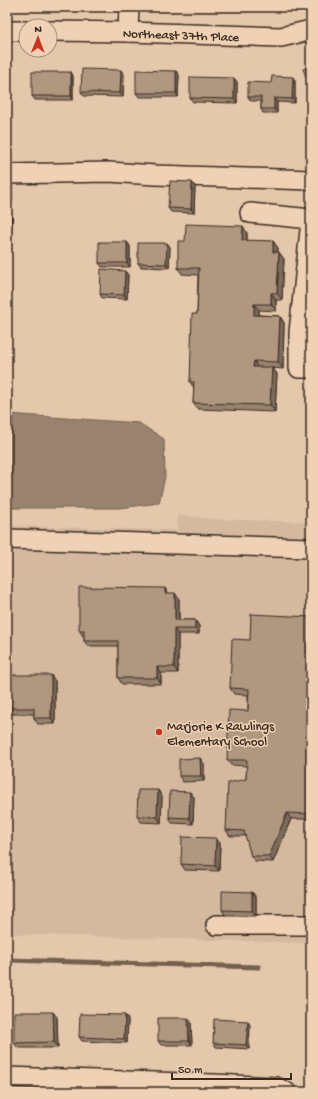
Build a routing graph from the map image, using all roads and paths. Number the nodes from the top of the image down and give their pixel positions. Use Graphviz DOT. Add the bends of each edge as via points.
graph roads {
  1 [pos="129,7"];
  2 [pos="7,30"];
  3 [pos="311,30"];
  4 [pos="18,31"];
  5 [pos="58,31"];
  6 [pos="128,32"];
  7 [pos="7,174"];
  8 [pos="311,180"];
  9 [pos="250,213"];
  10 [pos="311,220"];
  11 [pos="306,322"];
  12 [pos="311,368"];
  13 [pos="7,539"];
  14 [pos="311,548"];
  15 [pos="216,925"];
  16 [pos="311,925"];
  17 [pos="7,1077"];
  18 [pos="286,1092"];
  1 -- 6 [label="street"];
  2 -- 4 [label="street"];
  3 -- 6 [label="street, Northeast 37th Place" via="281,37"];
  5 -- 6 [label="street, Northeast 37th Place"];
  7 -- 8 [label="street" via="109,172"];
  9 -- 10 [label="street"];
  10 -- 11 [label="street"];
  11 -- 12 [label="street" via="299,368"];
  13 -- 14 [label="street"];
  15 -- 16 [label="street"];
  17 -- 18 [label="street" via="276,1087"];
}
